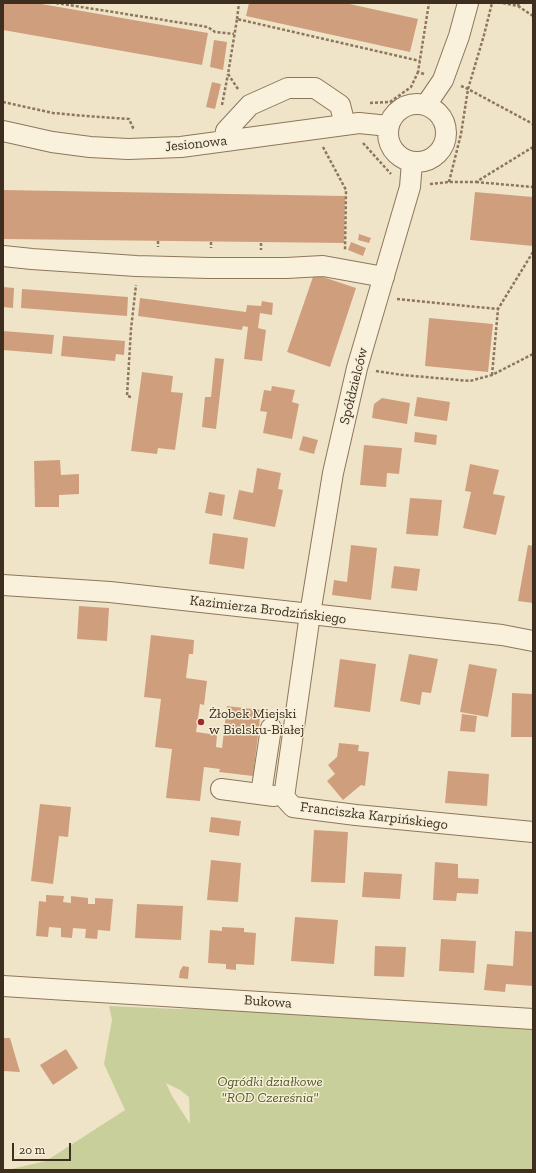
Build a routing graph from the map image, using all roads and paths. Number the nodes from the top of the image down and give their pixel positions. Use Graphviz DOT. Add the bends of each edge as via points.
graph roads {
  1 [pos="56,3"];
  2 [pos="239,3"];
  3 [pos="468,3"];
  4 [pos="492,3"];
  5 [pos="503,3"];
  6 [pos="519,5"];
  7 [pos="533,16"];
  8 [pos="237,19"];
  9 [pos="234,34"];
  10 [pos="420,61"];
  11 [pos="418,72"];
  12 [pos="228,74"];
  13 [pos="3,102"];
  14 [pos="250,105"];
  15 [pos="426,105"];
  16 [pos="221,111"];
  17 [pos="352,124"];
  18 [pos="389,126"];
  19 [pos="3,132"];
  20 [pos="136,134"];
  21 [pos="224,142"];
  22 [pos="323,146"];
  23 [pos="533,147"];
  24 [pos="412,162"];
  25 [pos="392,175"];
  26 [pos="449,182"];
  27 [pos="476,182"];
  28 [pos="410,187"];
  29 [pos="533,187"];
  30 [pos="533,252"];
  31 [pos="345,253"];
  32 [pos="3,256"];
  33 [pos="136,266"];
  34 [pos="384,277"];
  35 [pos="378,297"];
  36 [pos="498,309"];
  37 [pos="533,354"];
  38 [pos="357,368"];
  39 [pos="492,375"];
  40 [pos="131,397"];
  41 [pos="3,584"];
  42 [pos="310,614"];
  43 [pos="533,641"];
  44 [pos="271,728"];
  45 [pos="221,789"];
  46 [pos="261,794"];
  47 [pos="284,797"];
  48 [pos="533,832"];
  49 [pos="3,986"];
  50 [pos="533,1019"];
  1 -- 9 [label="path" via="208,27 215,32"];
  2 -- 8 [label="path"];
  3 -- 15 [label="street" via="443,80"];
  4 -- 26 [label="path" via="468,89 461,134"];
  5 -- 6 [label="path"];
  6 -- 7 [label="path"];
  8 -- 9 [label="path"];
  8 -- 10 [label="path"];
  9 -- 12 [label="path"];
  11 -- 17 [label="path" via="411,87 390,102 358,103"];
  12 -- 14 [label="path"];
  12 -- 16 [label="path"];
  13 -- 20 [label="path" via="53,113 129,119"];
  14 -- 17 [label="street" via="288,88 315,88 340,105"];
  14 -- 21 [label="street" via="226,131"];
  15 -- 18 [label="street" via="416,104 399,110"];
  15 -- 24 [label="street" via="441,116 446,135 438,153 431,159"];
  17 -- 18 [label="street, Jesionowa"];
  17 -- 21 [label="street, Jesionowa"];
  17 -- 25 [label="path" via="363,143"];
  18 -- 24 [label="street" via="389,140 395,152"];
  19 -- 21 [label="street, Jesionowa" via="52,142 128,149"];
  22 -- 31 [label="path" via="346,190"];
  23 -- 27 [label="path"];
  24 -- 28 [label="street, Spółdzielców"];
  26 -- 27 [label="path"];
  26 -- 28 [label="path"];
  27 -- 29 [label="path"];
  28 -- 34 [label="street, Spółdzielców"];
  30 -- 36 [label="path"];
  32 -- 33 [label="street"];
  33 -- 34 [label="street" via="323,266"];
  33 -- 40 [label="path" via="127,396"];
  34 -- 35 [label="street, Spółdzielców"];
  35 -- 36 [label="path"];
  35 -- 38 [label="street, Spółdzielców"];
  36 -- 39 [label="path"];
  37 -- 39 [label="path"];
  38 -- 39 [label="path" via="403,375 470,380"];
  38 -- 42 [label="street, Spółdzielców" via="333,473"];
  41 -- 42 [label="street, Kazimierza Brodzińskiego" via="110,592"];
  42 -- 43 [label="street, Kazimierza Brodzińskiego" via="502,635"];
  42 -- 47 [label="street, Franciszka Karpińskiego"];
  44 -- 46 [label="street"];
  45 -- 46 [label="street"];
  46 -- 47 [label="street"];
  47 -- 48 [label="street, Franciszka Karpińskiego" via="293,807"];
  49 -- 50 [label="street, Bukowa"];
}
